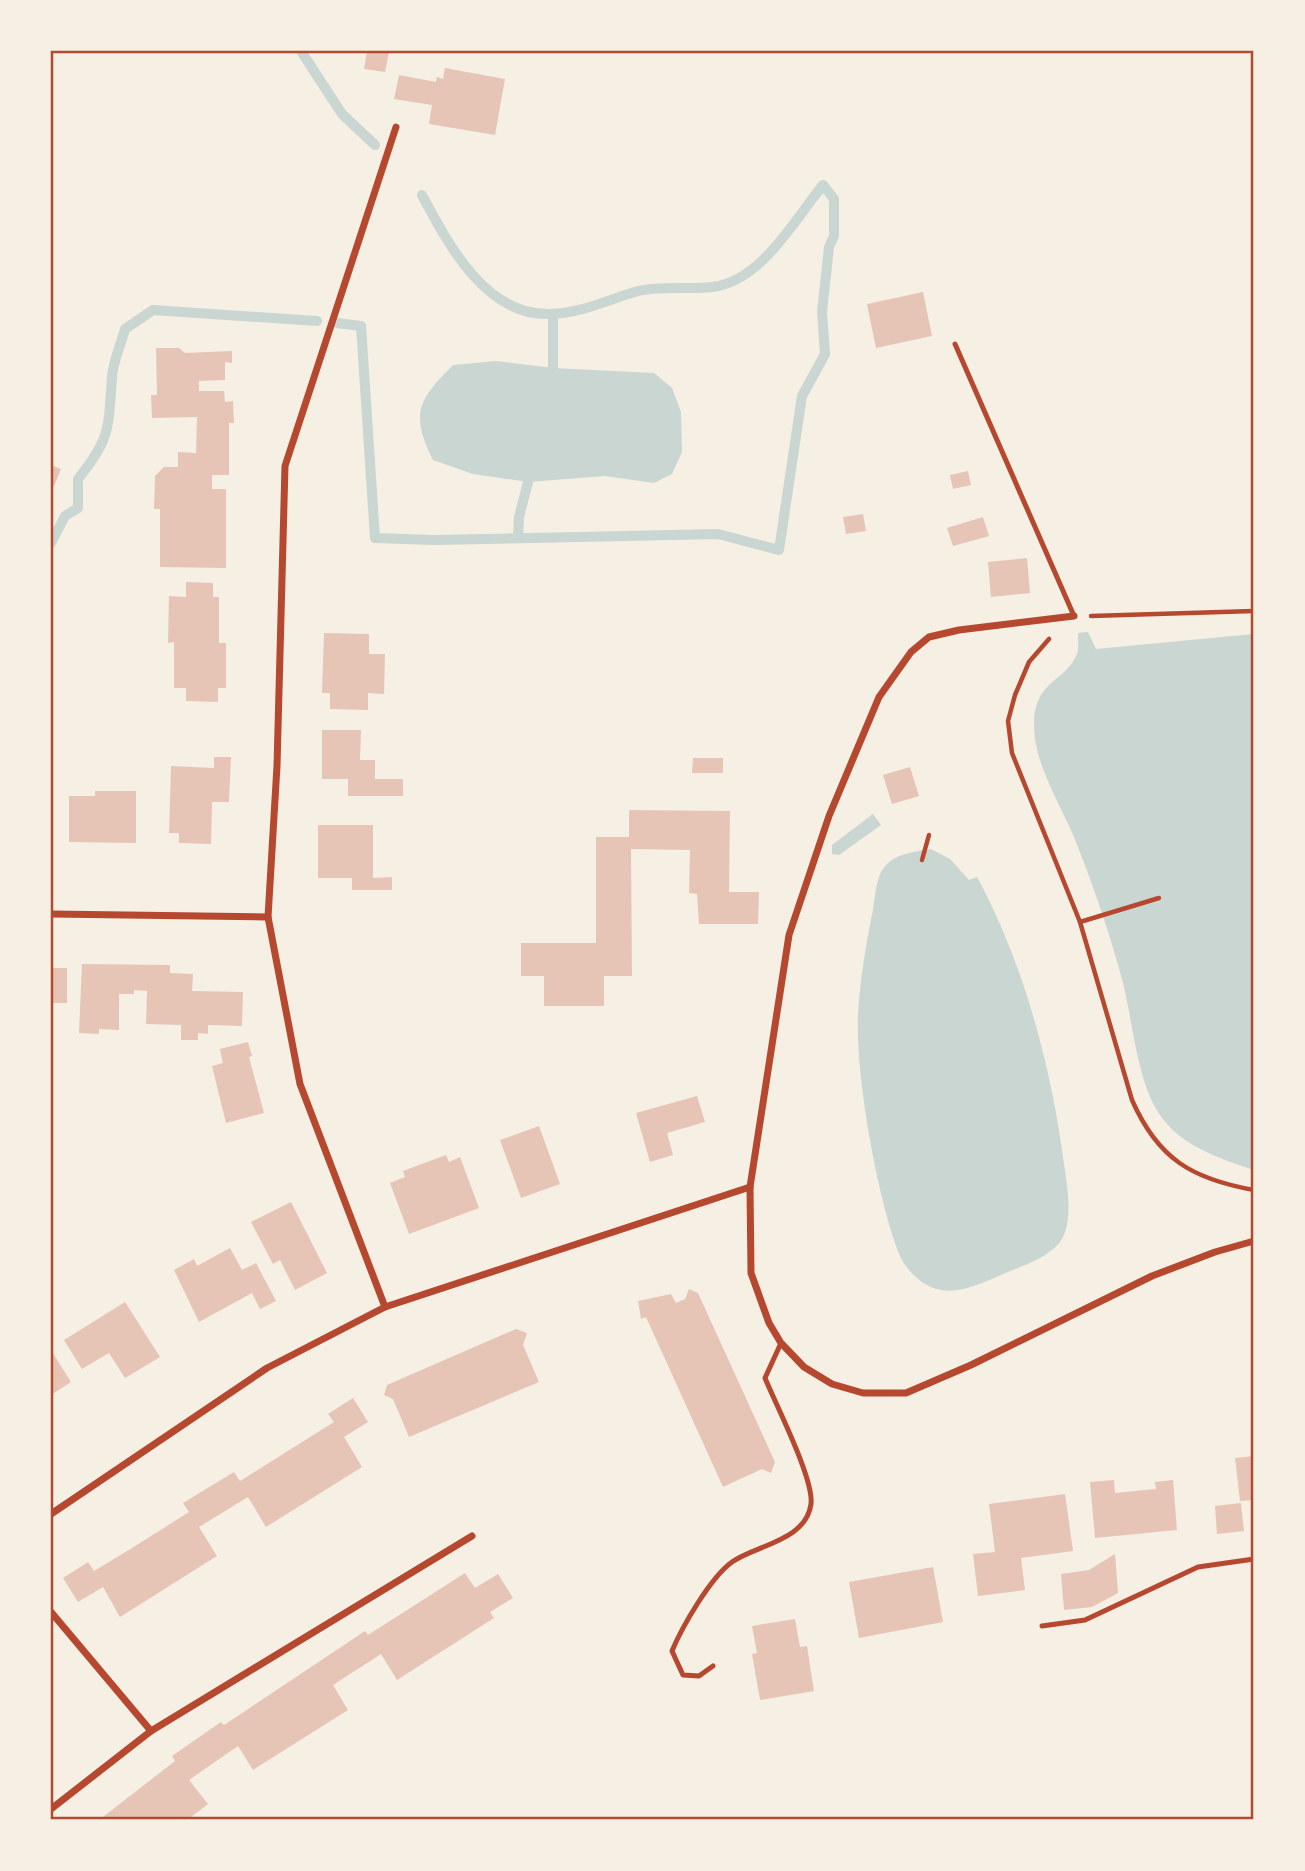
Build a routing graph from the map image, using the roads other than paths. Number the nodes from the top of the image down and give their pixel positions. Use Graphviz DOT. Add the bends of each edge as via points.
graph roads {
  1 [pos="396,127"];
  2 [pos="955,344"];
  3 [pos="1074,616"];
  4 [pos="51,914"];
  5 [pos="268,917"];
  6 [pos="750,1187"];
  7 [pos="1254,1241"];
  8 [pos="385,1307"];
  9 [pos="781,1343"];
  10 [pos="51,1514"];
  11 [pos="472,1536"];
  12 [pos="1254,1559"];
  13 [pos="51,1612"];
  14 [pos="1042,1626"];
  15 [pos="713,1666"];
  16 [pos="151,1731"];
  17 [pos="51,1809"];
  1 -- 5 [label="street" via="285,466"];
  2 -- 3 [label="lane"];
  3 -- 6 [label="street" via="929,637 911,652 879,697 829,816 789,935"];
  4 -- 5 [label="street"];
  5 -- 8 [label="street" via="300,1084"];
  6 -- 8 [label="street"];
  6 -- 9 [label="street" via="751,1273"];
  7 -- 9 [label="street" via="1152,1276 906,1393 863,1392 832,1384 804,1367"];
  8 -- 10 [label="street" via="267,1368"];
  9 -- 15 [label="lane" via="765,1378 808,1482 811,1504 803,1523 787,1535 731,1563 679,1633 672,1651 682,1675 699,1676"];
  11 -- 16 [label="street"];
  12 -- 14 [label="lane" via="1198,1567 1085,1620"];
  13 -- 16 [label="street"];
  16 -- 17 [label="street"];
}
